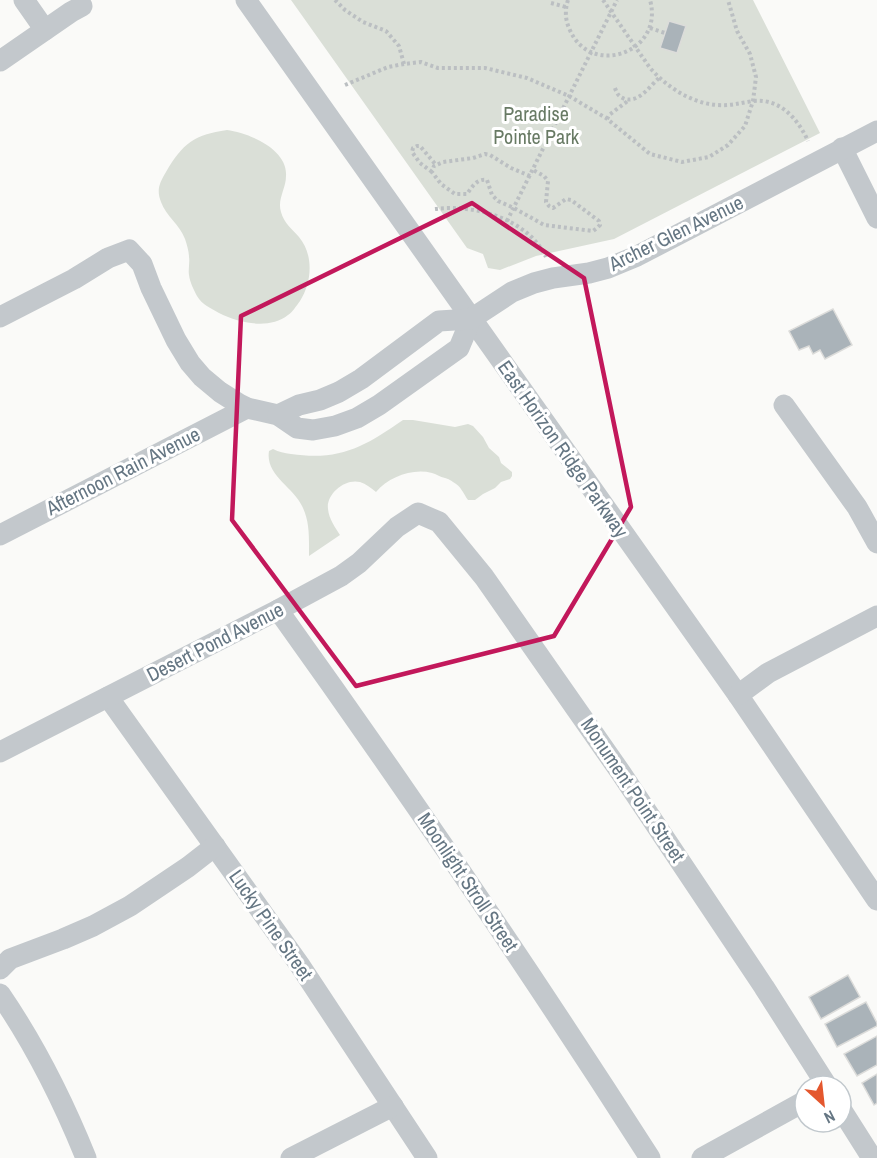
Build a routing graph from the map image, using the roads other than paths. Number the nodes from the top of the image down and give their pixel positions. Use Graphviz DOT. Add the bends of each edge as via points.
graph roads {
  1 [pos="24,0"];
  2 [pos="246,0"];
  3 [pos="82,6"];
  4 [pos="45,30"];
  5 [pos="0,61"];
  6 [pos="877,130"];
  7 [pos="842,148"];
  8 [pos="877,218"];
  9 [pos="0,317"];
  10 [pos="471,319"];
  11 [pos="784,405"];
  12 [pos="247,408"];
  13 [pos="278,415"];
  14 [pos="418,513"];
  15 [pos="0,535"];
  16 [pos="877,543"];
  17 [pos="278,610"];
  18 [pos="877,616"];
  19 [pos="738,695"];
  20 [pos="108,697"];
  21 [pos="0,752"];
  22 [pos="215,846"];
  23 [pos="874,887"];
  24 [pos="0,969"];
  25 [pos="0,994"];
  26 [pos="819,1074"];
  27 [pos="393,1106"];
  28 [pos="793,1108"];
  29 [pos="853,1128"];
  30 [pos="86,1158"];
  31 [pos="291,1158"];
  32 [pos="427,1158"];
  33 [pos="650,1158"];
  34 [pos="702,1158"];
  35 [pos="872,1158"];
  1 -- 4 [label="street"];
  2 -- 10 [label="street, East Horizon Ridge Parkway"];
  3 -- 4 [label="street"];
  4 -- 5 [label="street"];
  6 -- 7 [label="street, Archer Glen Avenue"];
  7 -- 8 [label="street"];
  7 -- 10 [label="street, Archer Glen Avenue" via="637,256 608,268 534,283 512,292"];
  9 -- 12 [label="street" via="129,250 142,264 190,363 220,392"];
  10 -- 13 [label="street" via="439,321 339,392"];
  10 -- 13 [label="street" via="459,348 357,418 313,430 297,428"];
  10 -- 19 [label="street, East Horizon Ridge Parkway"];
  11 -- 16 [label="street" via="857,507"];
  12 -- 13 [label="street"];
  12 -- 15 [label="street, Afternoon Rain Avenue"];
  14 -- 17 [label="street, Desert Pond Avenue" via="359,563"];
  14 -- 26 [label="street, Monument Point Street" via="439,522 491,586 628,783"];
  17 -- 20 [label="street, Desert Pond Avenue"];
  17 -- 33 [label="street, Moonlight Stroll Street" via="468,880"];
  18 -- 19 [label="street" via="768,673"];
  19 -- 23 [label="street, East Horizon Ridge Parkway"];
  20 -- 21 [label="street, Desert Pond Avenue"];
  20 -- 22 [label="street, Lucky Pine Street"];
  22 -- 24 [label="street" via="130,906 93,926 10,959"];
  22 -- 27 [label="street, Lucky Pine Street"];
  25 -- 30 [label="street" via="30,1040"];
  27 -- 31 [label="street"];
  27 -- 32 [label="street, Lucky Pine Street"];
  28 -- 34 [label="street"];
  29 -- 35 [label="street"];
}
